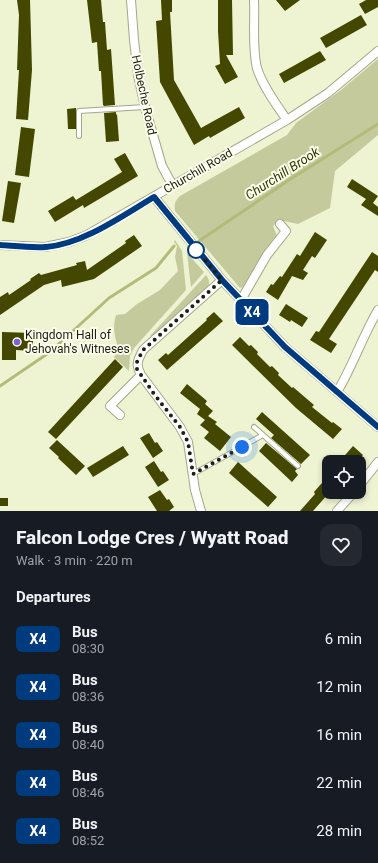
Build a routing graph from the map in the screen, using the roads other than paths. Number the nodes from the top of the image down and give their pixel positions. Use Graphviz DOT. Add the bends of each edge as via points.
graph roads {
  1 [pos="131,0"];
  2 [pos="254,0"];
  3 [pos="378,52"];
  4 [pos="145,107"];
  5 [pos="287,120"];
  6 [pos="79,136"];
  7 [pos="173,186"];
  8 [pos="154,197"];
  9 [pos="280,224"];
  10 [pos="0,245"];
  11 [pos="222,280"];
  12 [pos="240,300"];
  13 [pos="378,310"];
  14 [pos="140,376"];
  15 [pos="337,392"];
  16 [pos="120,416"];
  17 [pos="254,427"];
  18 [pos="378,427"];
  19 [pos="263,435"];
  20 [pos="378,462"];
  21 [pos="298,466"];
  22 [pos="193,474"];
  23 [pos="366,477"];
  24 [pos="348,499"];
  25 [pos="201,511"];
  26 [pos="337,511"];
  1 -- 4 [label="street, Holbeche Road" via="138,75"];
  2 -- 5 [label="street" via="257,69"];
  3 -- 5 [label="street, Churchill Road" via="328,93"];
  4 -- 6 [label="lane" via="79,111"];
  4 -- 7 [label="street, Holbeche Road" via="162,166"];
  5 -- 7 [label="street, Churchill Road"];
  7 -- 8 [label="street, Churchill Road"];
  8 -- 10 [label="street, Churchill Road" via="85,236 69,242 45,247"];
  8 -- 11 [label="street"];
  9 -- 12 [label="street" via="286,231 267,255"];
  11 -- 12 [label="street"];
  11 -- 14 [label="street" via="143,350 137,362"];
  12 -- 15 [label="street" via="285,347"];
  13 -- 15 [label="street"];
  14 -- 16 [label="street" via="110,406"];
  14 -- 22 [label="street" via="180,427 188,442"];
  15 -- 18 [label="street"];
  17 -- 19 [label="lane"];
  19 -- 21 [label="lane"];
  19 -- 22 [label="lane"];
  20 -- 23 [label="street"];
  22 -- 25 [label="street"];
  24 -- 26 [label="street"];
}
